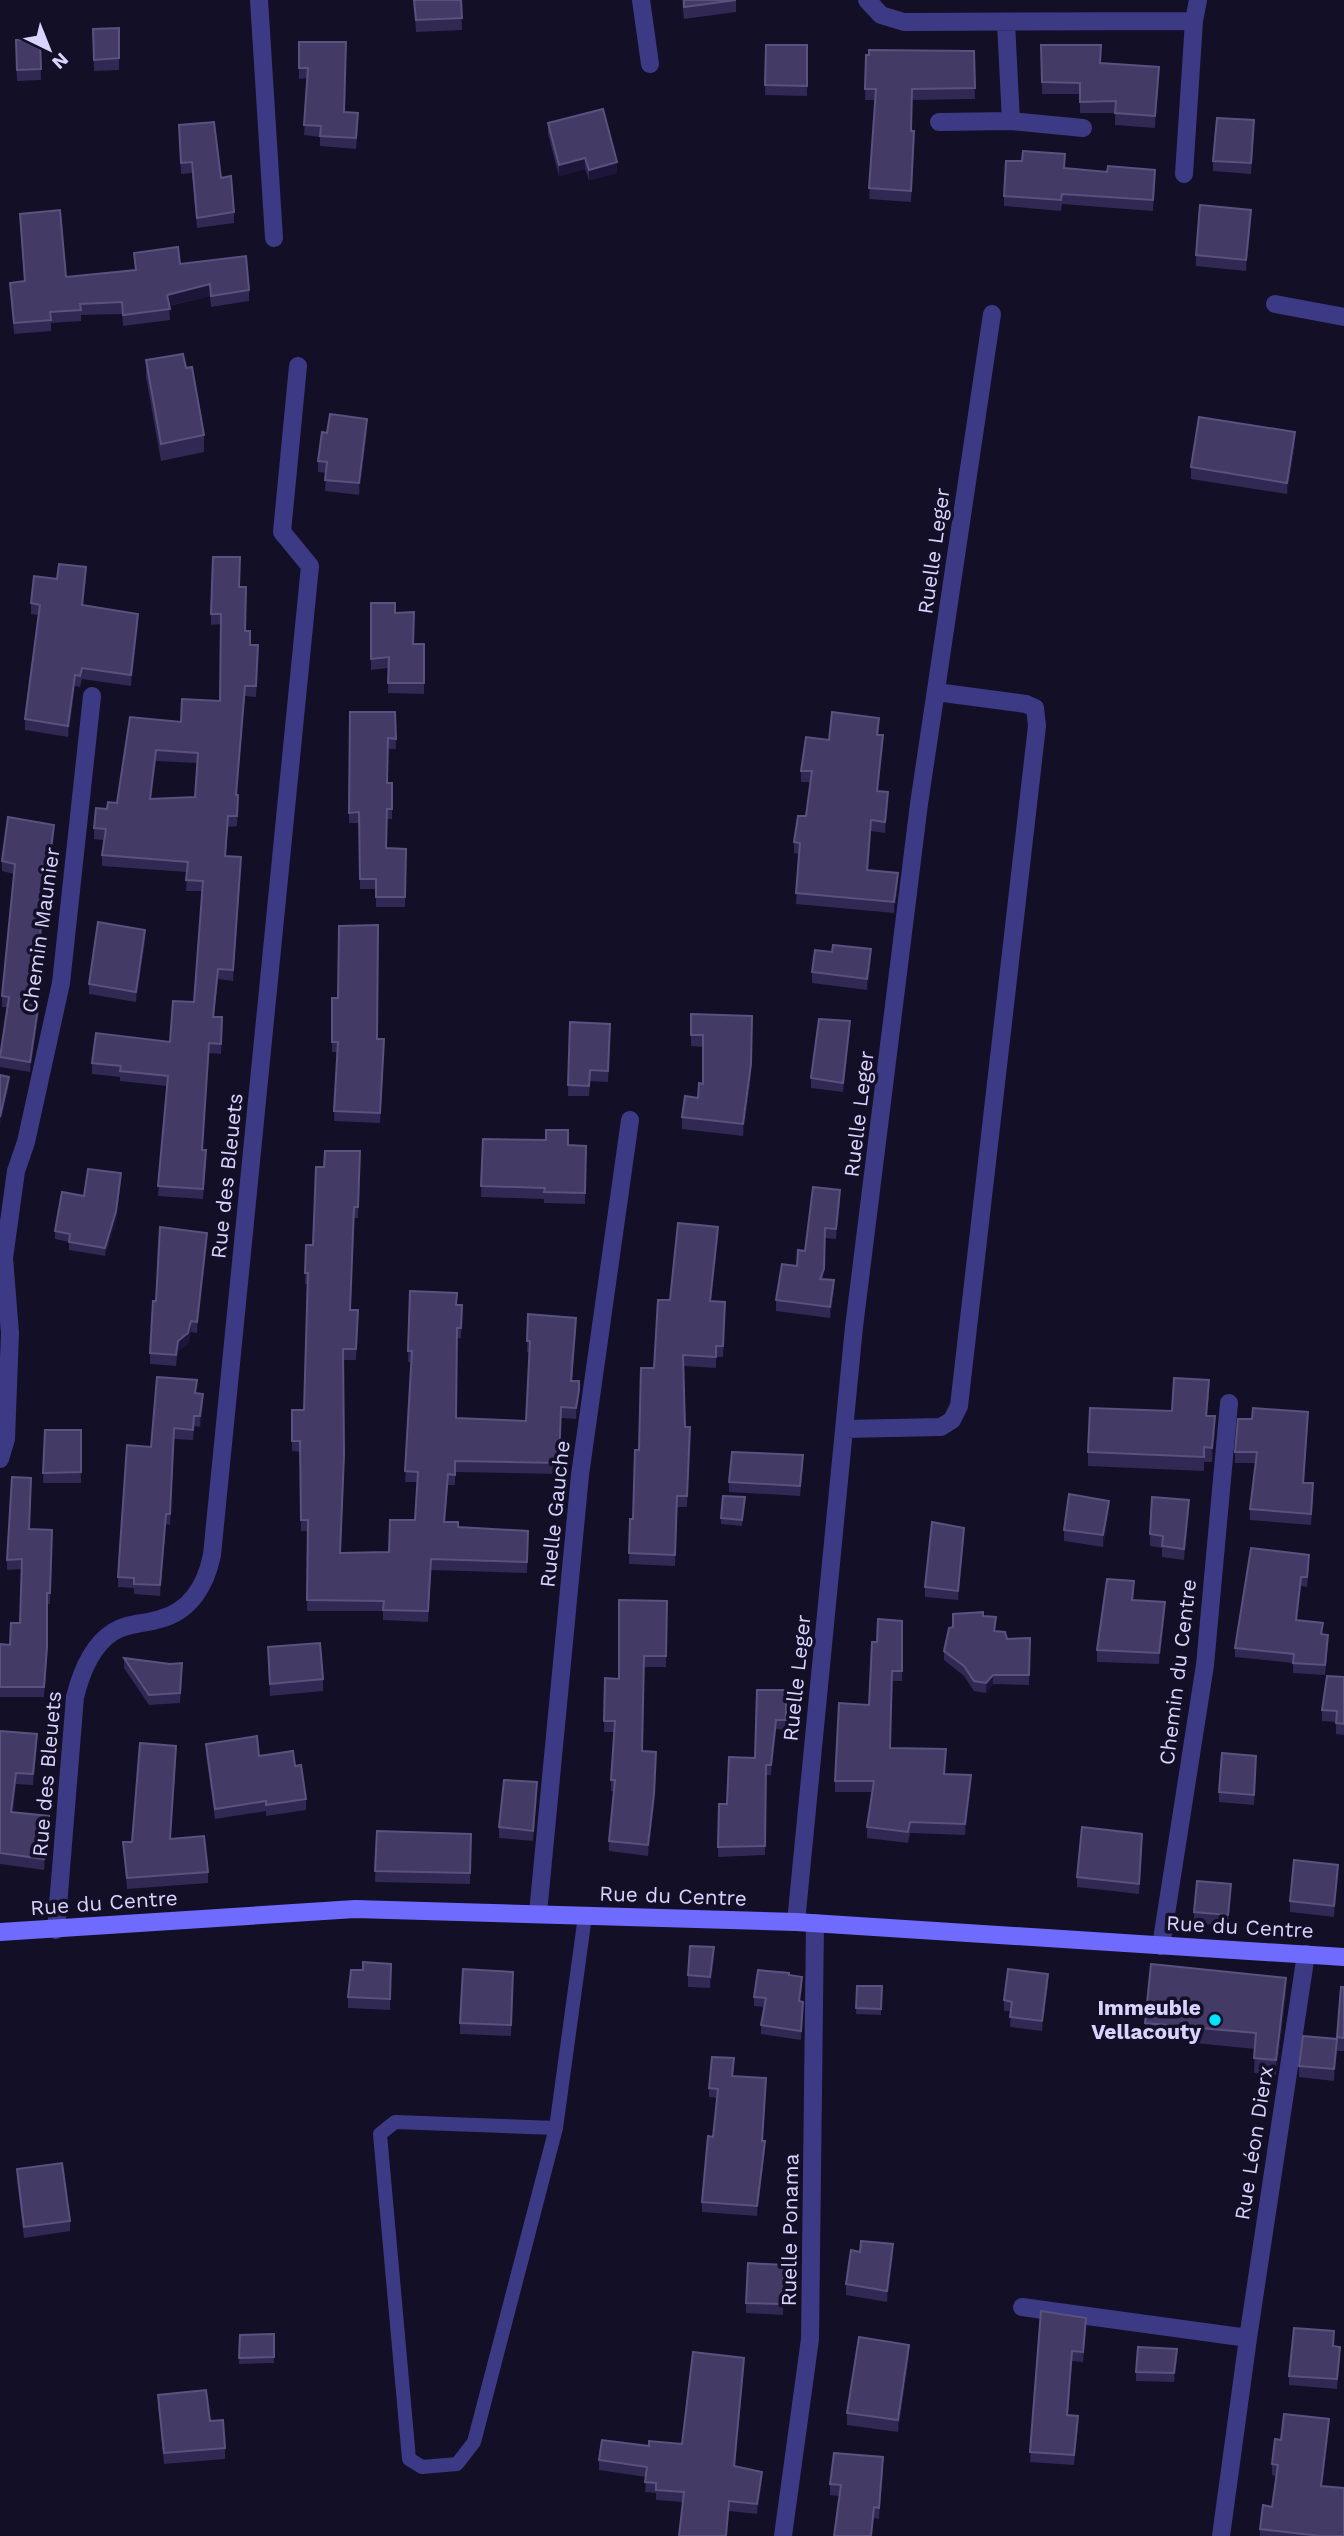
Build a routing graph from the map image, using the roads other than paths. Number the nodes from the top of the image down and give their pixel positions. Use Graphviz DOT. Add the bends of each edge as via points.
graph roads {
  1 [pos="259,0"];
  2 [pos="641,0"];
  3 [pos="867,0"];
  4 [pos="1198,0"];
  5 [pos="1194,21"];
  6 [pos="1006,23"];
  7 [pos="650,64"];
  8 [pos="1011,121"];
  9 [pos="939,122"];
  10 [pos="1083,128"];
  11 [pos="1184,174"];
  12 [pos="274,238"];
  13 [pos="1275,304"];
  14 [pos="992,314"];
  15 [pos="1344,317"];
  16 [pos="298,366"];
  17 [pos="936,692"];
  18 [pos="92,696"];
  19 [pos="630,1121"];
  20 [pos="1229,1404"];
  21 [pos="844,1429"];
  22 [pos="0,1459"];
  23 [pos="538,1913"];
  24 [pos="585,1916"];
  25 [pos="796,1922"];
  26 [pos="815,1923"];
  27 [pos="56,1930"];
  28 [pos="0,1933"];
  29 [pos="1161,1946"];
  30 [pos="1306,1954"];
  31 [pos="1344,1957"];
  32 [pos="556,2128"];
  33 [pos="1022,2307"];
  34 [pos="1248,2338"];
  35 [pos="783,2536"];
  36 [pos="1221,2536"];
  1 -- 12 [label="street"];
  2 -- 7 [label="street"];
  3 -- 6 [label="street" via="881,15 904,22"];
  4 -- 5 [label="street"];
  5 -- 6 [label="street"];
  5 -- 11 [label="street"];
  6 -- 8 [label="street"];
  8 -- 9 [label="street"];
  8 -- 10 [label="street"];
  13 -- 15 [label="street"];
  14 -- 17 [label="street, Ruelle Leger"];
  16 -- 27 [label="street, Rue des Bleuets" via="282,532 310,566 212,1555 209,1572 189,1603 177,1613 116,1631 104,1639 81,1674 75,1697"];
  17 -- 21 [label="street, Ruelle Leger"];
  17 -- 21 [label="street" via="1026,704 1035,708 1037,726 959,1406 952,1420 941,1427"];
  18 -- 22 [label="street, Chemin Maunier" via="61,983 16,1171 4,1258 10,1333 6,1439"];
  19 -- 23 [label="street, Ruelle Gauche" via="580,1475"];
  20 -- 29 [label="street, Chemin du Centre" via="1205,1665"];
  21 -- 25 [label="street, Ruelle Leger"];
  23 -- 24 [label="street, Rue du Centre"];
  23 -- 27 [label="street, Rue du Centre" via="355,1909"];
  24 -- 25 [label="street, Rue du Centre"];
  24 -- 32 [label="lane"];
  25 -- 26 [label="street, Rue du Centre"];
  26 -- 29 [label="street, Rue du Centre"];
  26 -- 35 [label="street, Ruelle Ponama" via="810,2339"];
  27 -- 28 [label="street, Rue du Centre"];
  29 -- 30 [label="street, Rue du Centre"];
  30 -- 31 [label="street, Rue du Centre"];
  30 -- 34 [label="street, Rue Léon Dierx"];
  32 -- 32 [label="lane" via="474,2442 457,2464 422,2467 409,2459 380,2134 394,2123"];
  33 -- 34 [label="street"];
  34 -- 36 [label="street, Rue Léon Dierx"];
}
